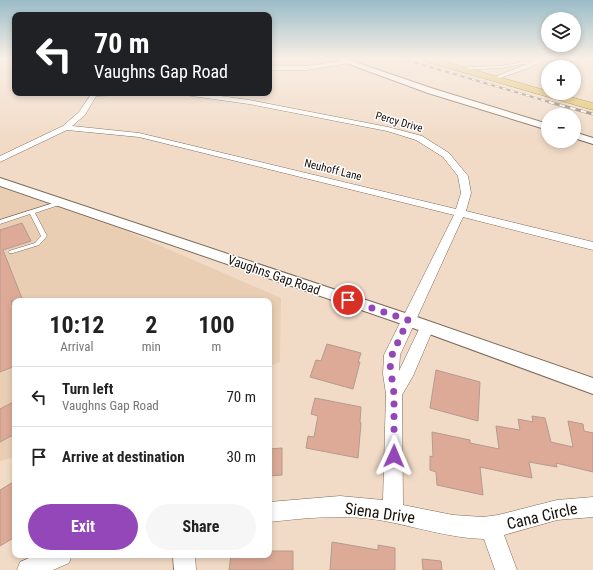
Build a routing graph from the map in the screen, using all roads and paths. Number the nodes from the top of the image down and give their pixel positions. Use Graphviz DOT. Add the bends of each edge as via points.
graph roads {
  1 [pos="416,86"];
  2 [pos="517,86"];
  3 [pos="94,96"];
  4 [pos="206,96"];
  5 [pos="593,107"];
  6 [pos="541,126"];
  7 [pos="66,128"];
  8 [pos="581,137"];
  9 [pos="593,141"];
  10 [pos="0,159"];
  11 [pos="0,182"];
  12 [pos="63,202"];
  13 [pos="32,212"];
  14 [pos="460,212"];
  15 [pos="0,222"];
  16 [pos="593,246"];
  17 [pos="11,252"];
  18 [pos="408,320"];
  19 [pos="427,327"];
  20 [pos="593,386"];
  21 [pos="394,394"];
  22 [pos="593,507"];
  23 [pos="272,512"];
  24 [pos="393,513"];
  25 [pos="491,528"];
  26 [pos="54,558"];
  27 [pos="184,558"];
  28 [pos="28,570"];
  29 [pos="185,570"];
  30 [pos="506,570"];
  1 -- 6 [label="street"];
  2 -- 5 [label="main road"];
  3 -- 7 [label="street" via="82,113"];
  4 -- 14 [label="street, Percy Drive" via="388,129 419,138 446,155 463,176 466,193"];
  7 -- 10 [label="street"];
  7 -- 14 [label="street, Neuhoff Lane" via="139,135"];
  8 -- 9 [label="street"];
  11 -- 12 [label="street, Vaughns Gap Road"];
  12 -- 13 [label="lane"];
  12 -- 18 [label="street, Vaughns Gap Road"];
  13 -- 15 [label="lane"];
  13 -- 17 [label="lane" via="44,236 37,244"];
  14 -- 16 [label="street, Neuhoff Lane"];
  14 -- 18 [label="street, Percy Drive"];
  18 -- 19 [label="street, Vaughns Gap Road"];
  18 -- 21 [label="street, Percy Drive" via="392,355"];
  19 -- 20 [label="street, Vaughns Gap Road"];
  19 -- 21 [label="street"];
  21 -- 24 [label="street, Percy Drive"];
  22 -- 25 [label="street, Cana Circle" via="556,510"];
  23 -- 24 [label="street, Siena Drive" via="340,507"];
  24 -- 25 [label="street, Siena Drive" via="458,526"];
  25 -- 30 [label="street"];
  26 -- 28 [label="street"];
  27 -- 29 [label="street"];
}
